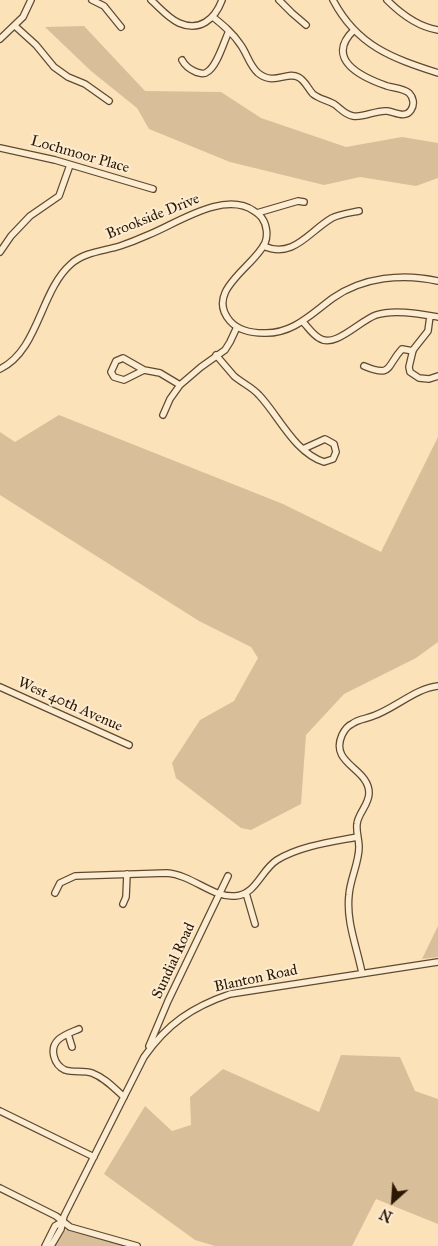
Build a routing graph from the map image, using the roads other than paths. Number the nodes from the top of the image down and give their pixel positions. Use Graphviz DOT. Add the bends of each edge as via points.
graph roads {
  1 [pos="31,0"];
  2 [pos="92,0"];
  3 [pos="151,0"];
  4 [pos="222,0"];
  5 [pos="279,0"];
  6 [pos="333,0"];
  7 [pos="387,0"];
  8 [pos="213,17"];
  9 [pos="306,25"];
  10 [pos="15,26"];
  11 [pos="121,26"];
  12 [pos="354,30"];
  13 [pos="438,30"];
  14 [pos="229,31"];
  15 [pos="0,39"];
  16 [pos="182,60"];
  17 [pos="438,73"];
  18 [pos="109,100"];
  19 [pos="0,148"];
  20 [pos="70,165"];
  21 [pos="153,189"];
  22 [pos="304,202"];
  23 [pos="359,212"];
  24 [pos="257,213"];
  25 [pos="263,246"];
  26 [pos="0,252"];
  27 [pos="438,281"];
  28 [pos="430,316"];
  29 [pos="438,317"];
  30 [pos="303,322"];
  31 [pos="237,327"];
  32 [pos="413,350"];
  33 [pos="216,355"];
  34 [pos="364,366"];
  35 [pos="0,369"];
  36 [pos="144,370"];
  37 [pos="438,376"];
  38 [pos="180,385"];
  39 [pos="163,415"];
  40 [pos="303,449"];
  41 [pos="438,686"];
  42 [pos="0,687"];
  43 [pos="129,746"];
  44 [pos="357,837"];
  45 [pos="127,874"];
  46 [pos="228,876"];
  47 [pos="55,893"];
  48 [pos="246,893"];
  49 [pos="220,894"];
  50 [pos="123,904"];
  51 [pos="255,924"];
  52 [pos="438,962"];
  53 [pos="362,974"];
  54 [pos="79,1029"];
  55 [pos="68,1034"];
  56 [pos="72,1047"];
  57 [pos="144,1057"];
  58 [pos="124,1096"];
  59 [pos="0,1111"];
  60 [pos="94,1156"];
  61 [pos="0,1188"];
  62 [pos="62,1222"];
  63 [pos="46,1246"];
  64 [pos="51,1246"];
  65 [pos="137,1246"];
  1 -- 10 [label="street"];
  2 -- 11 [label="street" via="104,6"];
  3 -- 8 [label="street" via="180,24 197,26"];
  4 -- 8 [label="street"];
  5 -- 9 [label="street"];
  6 -- 12 [label="street"];
  7 -- 13 [label="street" via="420,24"];
  8 -- 14 [label="street"];
  10 -- 15 [label="street"];
  10 -- 18 [label="street" via="58,71 86,84"];
  12 -- 14 [label="street" via="344,42 347,62 363,75 408,92 413,104 408,114 382,111 350,116 317,97 299,77 266,77 254,68"];
  12 -- 17 [label="street" via="386,54"];
  14 -- 16 [label="street" via="207,73 186,67"];
  19 -- 20 [label="street, Lochmoor Place"];
  20 -- 21 [label="street, Lochmoor Place"];
  20 -- 26 [label="street" via="59,196 30,216"];
  22 -- 24 [label="street"];
  23 -- 25 [label="street" via="332,218 289,249 275,250"];
  24 -- 25 [label="street" via="267,230"];
  24 -- 35 [label="street, Brookside Drive" via="236,204 210,207 121,246 74,261 57,282 20,352"];
  25 -- 31 [label="street" via="222,299 226,317"];
  27 -- 30 [label="street" via="405,277 363,284 339,295"];
  28 -- 29 [label="street"];
  28 -- 30 [label="street" via="377,315 329,342 318,338"];
  28 -- 32 [label="street" via="427,334"];
  30 -- 31 [label="street" via="271,333"];
  31 -- 33 [label="street" via="225,350"];
  32 -- 34 [label="street" via="402,349 384,371"];
  32 -- 37 [label="street" via="409,367 413,375 425,380"];
  33 -- 38 [label="street"];
  33 -- 40 [label="street" via="236,377 258,394"];
  36 -- 36 [label="street" via="123,358 116,361 112,372 114,377 124,380"];
  36 -- 38 [label="street" via="160,373"];
  38 -- 39 [label="street"];
  40 -- 40 [label="street" via="324,462 333,459 336,452 334,444 325,439"];
  41 -- 44 [label="street" via="351,724 344,731 340,745 343,758 367,782 369,791 357,820"];
  42 -- 43 [label="street, West 40th Avenue"];
  44 -- 48 [label="street" via="307,848 277,860"];
  44 -- 53 [label="street" via="359,846 348,913"];
  45 -- 47 [label="street" via="75,876 60,882"];
  45 -- 49 [label="street" via="177,874"];
  45 -- 50 [label="street"];
  46 -- 49 [label="street, Sundial Road"];
  48 -- 49 [label="street" via="235,896"];
  48 -- 51 [label="street"];
  49 -- 57 [label="street, Sundial Road"];
  52 -- 53 [label="street, Blanton Road"];
  53 -- 57 [label="street, Blanton Road" via="251,990 214,999 168,1028"];
  54 -- 55 [label="street"];
  55 -- 56 [label="street"];
  55 -- 58 [label="street" via="54,1047 53,1056 60,1067 98,1076"];
  57 -- 58 [label="street, Blanton Road"];
  58 -- 60 [label="street, Blanton Road"];
  59 -- 60 [label="street"];
  60 -- 62 [label="street, Blanton Road"];
  61 -- 62 [label="street"];
  62 -- 63 [label="street" via="55,1226"];
  62 -- 64 [label="street"];
  62 -- 65 [label="street"];
}
